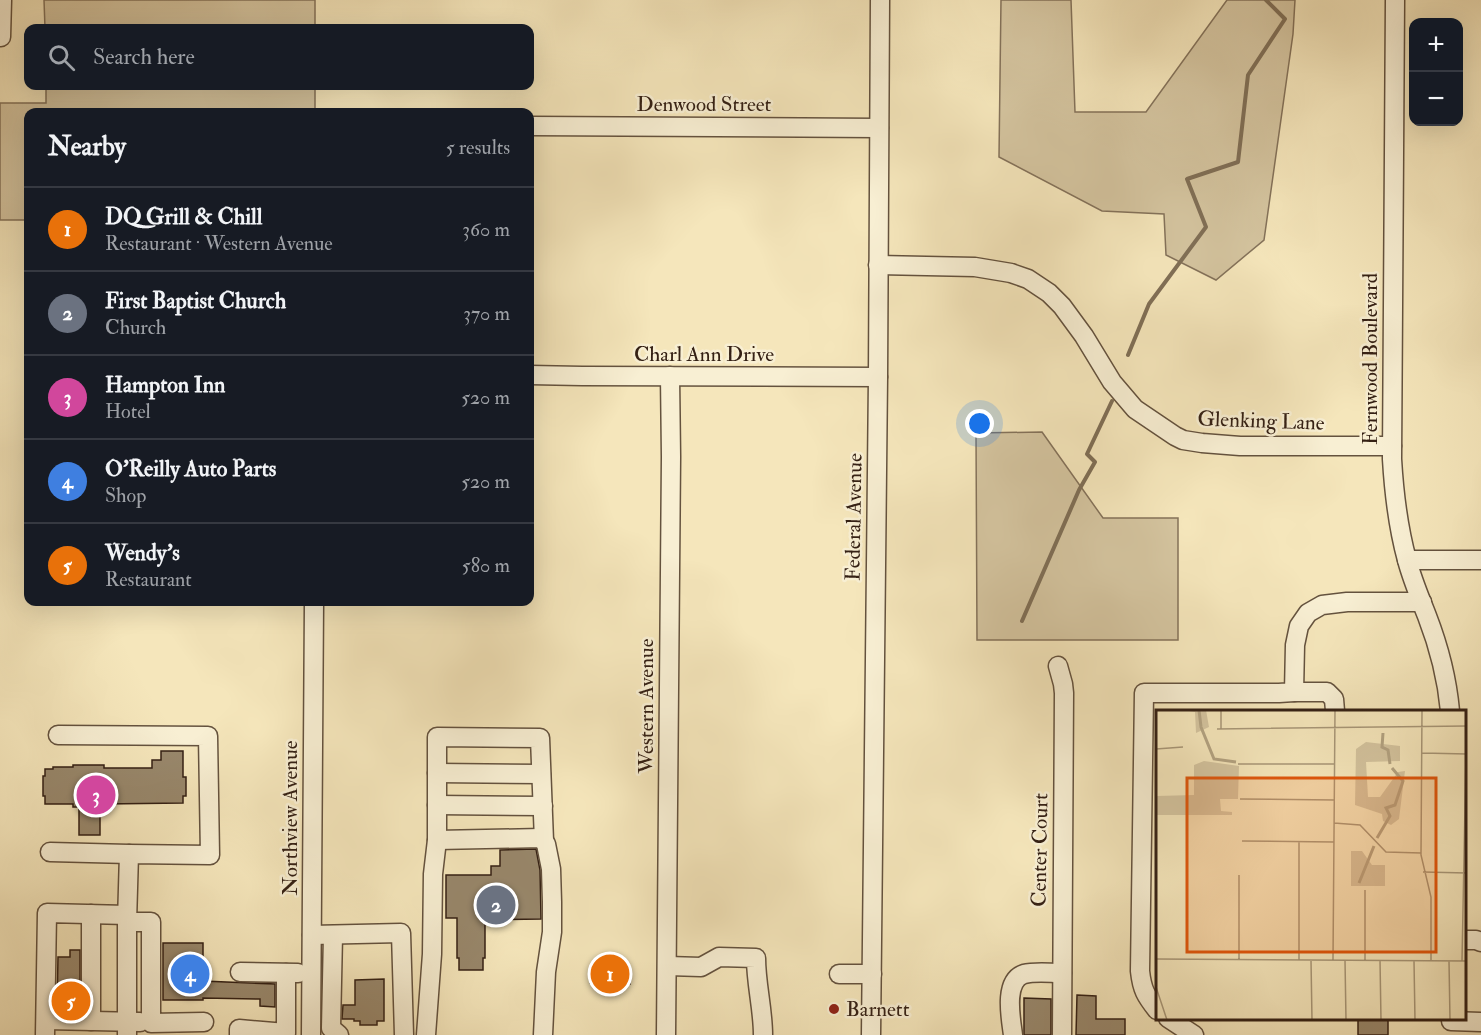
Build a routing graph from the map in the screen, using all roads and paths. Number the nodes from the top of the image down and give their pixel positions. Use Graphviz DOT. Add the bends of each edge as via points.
graph roads {
  1 [pos="2,0"];
  2 [pos="880,0"];
  3 [pos="1395,0"];
  4 [pos="1,37"];
  5 [pos="534,126"];
  6 [pos="879,128"];
  7 [pos="878,265"];
  8 [pos="534,375"];
  9 [pos="670,376"];
  10 [pos="878,377"];
  11 [pos="1392,446"];
  12 [pos="1407,560"];
  13 [pos="1481,560"];
  14 [pos="1422,602"];
  15 [pos="314,606"];
  16 [pos="1058,666"];
  17 [pos="1294,692"];
  18 [pos="1272,702"];
  19 [pos="1335,710"];
  20 [pos="1450,710"];
  21 [pos="58,735"];
  22 [pos="437,773"];
  23 [pos="541,774"];
  24 [pos="437,805"];
  25 [pos="543,806"];
  26 [pos="437,840"];
  27 [pos="542,840"];
  28 [pos="50,852"];
  29 [pos="129,854"];
  30 [pos="92,914"];
  31 [pos="127,918"];
  32 [pos="312,935"];
  33 [pos="333,935"];
  34 [pos="1149,936"];
  35 [pos="1466,940"];
  36 [pos="1481,942"];
  37 [pos="668,966"];
  38 [pos="1149,967"];
  39 [pos="240,972"];
  40 [pos="286,973"];
  41 [pos="312,973"];
  42 [pos="1062,973"];
  43 [pos="839,974"];
  44 [pos="872,974"];
  45 [pos="1156,1009"];
  46 [pos="92,1021"];
  47 [pos="204,1022"];
  48 [pos="1481,1022"];
  49 [pos="151,1023"];
  50 [pos="1451,1025"];
  51 [pos="45,1028"];
  52 [pos="127,1028"];
  53 [pos="239,1035"];
  54 [pos="311,1035"];
  55 [pos="339,1035"];
  56 [pos="404,1035"];
  57 [pos="426,1035"];
  58 [pos="543,1035"];
  59 [pos="666,1035"];
  60 [pos="763,1035"];
  61 [pos="870,1035"];
  62 [pos="1013,1035"];
  63 [pos="1062,1035"];
  1 -- 4 [label="street"];
  2 -- 6 [label="street, Federal Avenue"];
  3 -- 11 [label="street, Fernwood Boulevard"];
  5 -- 6 [label="street, Denwood Street"];
  6 -- 7 [label="street, Federal Avenue"];
  7 -- 10 [label="street, Federal Avenue"];
  7 -- 11 [label="street, Glenking Lane" via="975,267 1028,279 1066,311 1112,382 1135,409 1183,440 1240,446"];
  8 -- 9 [label="street, Charl Ann Drive"];
  9 -- 10 [label="street, Charl Ann Drive"];
  9 -- 37 [label="street, Western Avenue"];
  10 -- 44 [label="street, Federal Avenue"];
  11 -- 12 [label="street, Fernwood Boulevard" via="1397,513"];
  12 -- 13 [label="street"];
  12 -- 14 [label="street, Fernwood Boulevard"];
  14 -- 17 [label="street" via="1347,602 1322,605 1308,613 1299,626 1295,645"];
  14 -- 20 [label="street, Fernwood Boulevard" via="1442,663"];
  15 -- 32 [label="street, Northview Avenue"];
  16 -- 42 [label="street, Center Court" via="1064,693"];
  17 -- 18 [label="street"];
  17 -- 19 [label="street" via="1327,692 1334,699"];
  18 -- 34 [label="street" via="1144,693 1143,830"];
  21 -- 29 [label="street" via="208,736 210,855"];
  22 -- 23 [label="street"];
  22 -- 23 [label="street" via="437,737 540,738"];
  22 -- 24 [label="street"];
  23 -- 25 [label="street"];
  24 -- 25 [label="street"];
  24 -- 26 [label="street"];
  25 -- 27 [label="street"];
  26 -- 27 [label="street"];
  26 -- 57 [label="street"];
  27 -- 58 [label="street" via="550,869 552,932"];
  28 -- 29 [label="street"];
  29 -- 31 [label="street"];
  30 -- 31 [label="street"];
  30 -- 46 [label="street"];
  30 -- 51 [label="street" via="47,913"];
  31 -- 49 [label="street" via="151,922"];
  31 -- 52 [label="street"];
  32 -- 33 [label="street"];
  32 -- 41 [label="street, Northview Avenue"];
  33 -- 55 [label="street" via="331,1028"];
  33 -- 56 [label="street" via="401,933"];
  34 -- 38 [label="street"];
  35 -- 36 [label="street"];
  37 -- 59 [label="street, Western Avenue"];
  37 -- 60 [label="street" via="701,967 719,957 756,958"];
  38 -- 45 [label="street" via="1142,985"];
  39 -- 40 [label="street"];
  40 -- 41 [label="street"];
  40 -- 53 [label="street" via="286,1032 239,1029"];
  41 -- 54 [label="street, Northview Avenue"];
  42 -- 62 [label="street" via="1028,973 1015,980 1010,1002"];
  42 -- 63 [label="street, Center Court"];
  43 -- 44 [label="street"];
  44 -- 61 [label="street, Federal Avenue"];
  46 -- 51 [label="street"];
  46 -- 52 [label="street"];
  47 -- 49 [label="street"];
  48 -- 50 [label="street"];
  49 -- 52 [label="street"];
}
